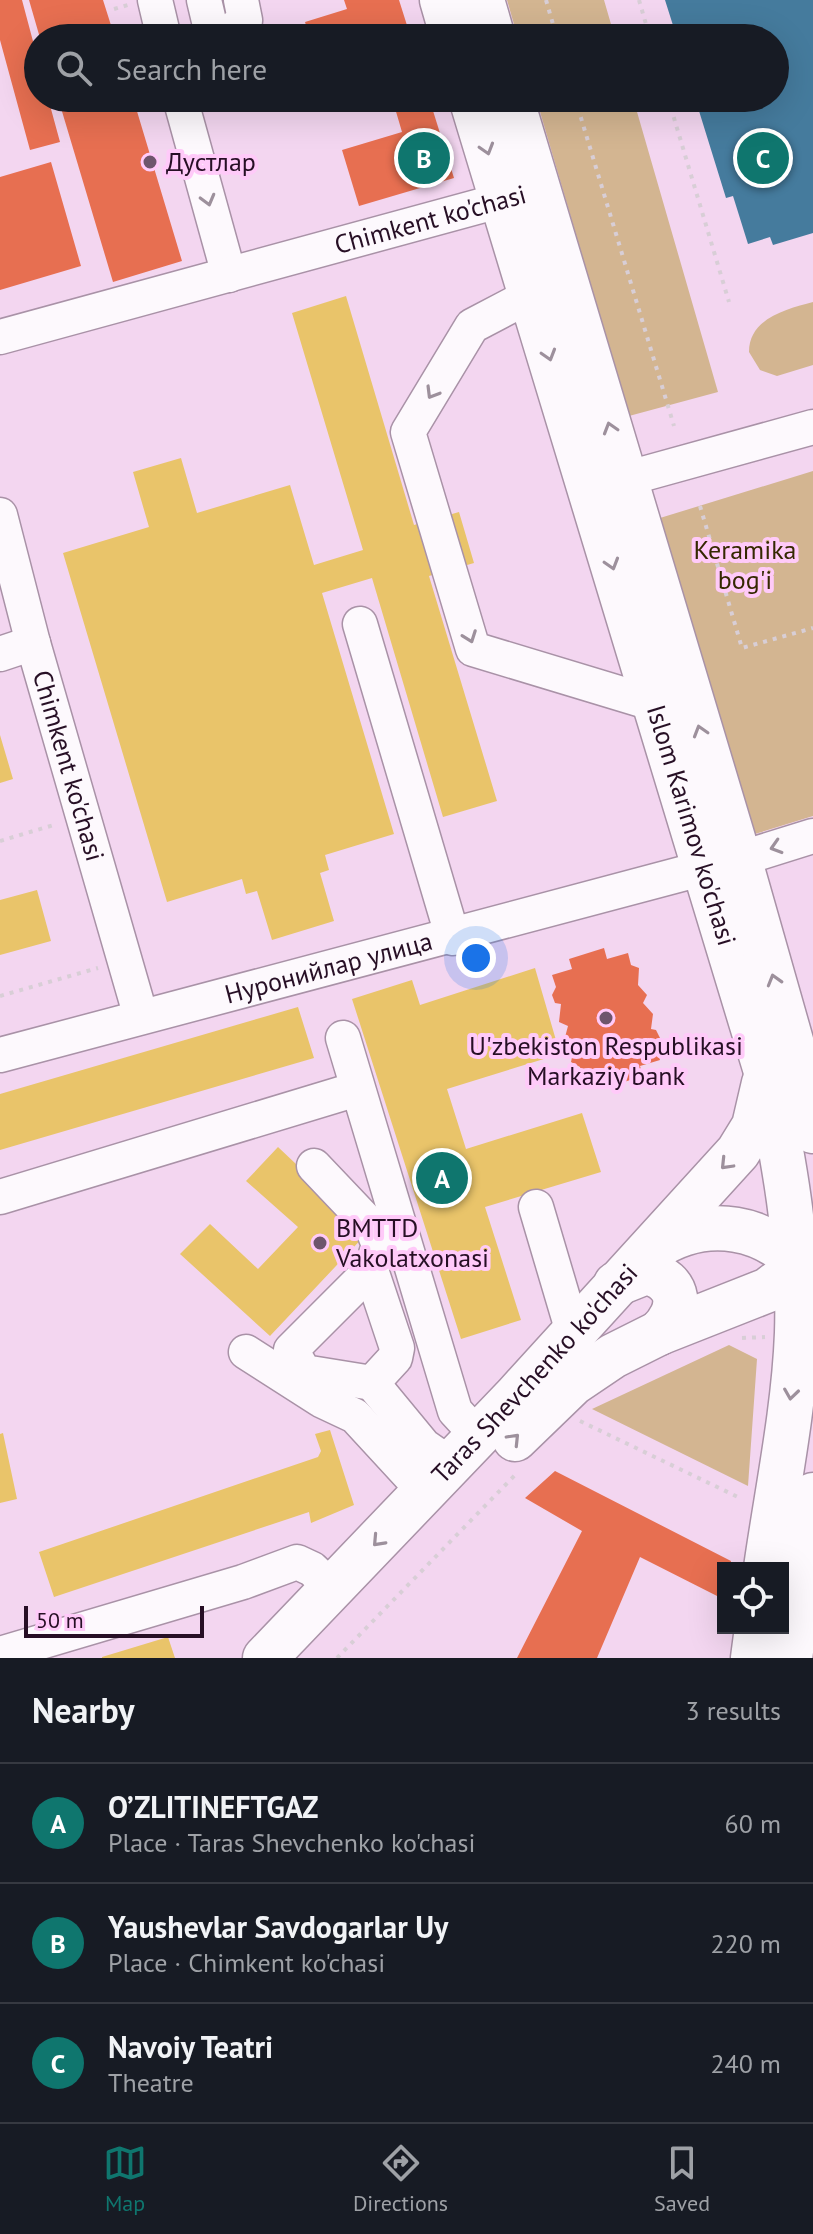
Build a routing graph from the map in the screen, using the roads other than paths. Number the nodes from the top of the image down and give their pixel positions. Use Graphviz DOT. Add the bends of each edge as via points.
graph roads {
  1 [pos="155,0"];
  2 [pos="204,0"];
  3 [pos="241,0"];
  4 [pos="442,0"];
  5 [pos="482,0"];
  6 [pos="161,24"];
  7 [pos="210,24"];
  8 [pos="240,24"];
  9 [pos="449,24"];
  10 [pos="489,24"];
  11 [pos="184,112"];
  12 [pos="478,112"];
  13 [pos="512,112"];
  14 [pos="520,195"];
  15 [pos="229,275"];
  16 [pos="531,295"];
  17 [pos="0,337"];
  18 [pos="813,427"];
  19 [pos="607,484"];
  20 [pos="0,515"];
  21 [pos="360,624"];
  22 [pos="33,643"];
  23 [pos="0,654"];
  24 [pos="655,704"];
  25 [pos="813,836"];
  26 [pos="721,864"];
  27 [pos="453,938"];
  28 [pos="141,1017"];
  29 [pos="343,1038"];
  30 [pos="0,1055"];
  31 [pos="765,1068"];
  32 [pos="357,1089"];
  33 [pos="813,1131"];
  34 [pos="314,1166"];
  35 [pos="0,1197"];
  36 [pos="536,1207"];
  37 [pos="807,1257"];
  38 [pos="371,1270"];
  39 [pos="629,1270"];
  40 [pos="759,1326"];
  41 [pos="573,1332"];
  42 [pos="659,1333"];
  43 [pos="246,1352"];
  44 [pos="372,1383"];
  45 [pos="451,1464"];
  46 [pos="813,1495"];
  47 [pos="766,1562"];
  48 [pos="333,1589"];
  49 [pos="756,1634"];
  50 [pos="0,1654"];
  51 [pos="265,1658"];
  52 [pos="306,1658"];
  53 [pos="753,1658"];
  54 [pos="790,1658"];
  1 -- 6 [label="street"];
  2 -- 7 [label="street"];
  3 -- 8 [label="street" via="245,20"];
  4 -- 9 [label="main road"];
  5 -- 10 [label="main road"];
  11 -- 15 [label="street, one-way"];
  12 -- 14 [label="main road, Islom Karimov ko'chasi, one-way"];
  13 -- 14 [label="main road, Islom Karimov ko'chasi"];
  14 -- 15 [label="street, Chimkent ko'chasi"];
  14 -- 16 [label="main road, Islom Karimov ko'chasi"];
  19 -- 14 [label="main road, Islom Karimov ko'chasi, one-way"];
  15 -- 17 [label="street, Chimkent ko'chasi"];
  16 -- 19 [label="main road, Islom Karimov ko'chasi, one-way"];
  16 -- 24 [label="street, one-way" via="472,326 408,432 464,620 473,649"];
  18 -- 19 [label="street"];
  19 -- 24 [label="main road, Islom Karimov ko'chasi, one-way"];
  26 -- 19 [label="main road, Islom Karimov ko'chasi, one-way"];
  20 -- 22 [label="street, Chimkent ko'chasi"];
  21 -- 27 [label="street"];
  22 -- 23 [label="street"];
  22 -- 28 [label="street, Chimkent ko'chasi"];
  24 -- 26 [label="main road, Islom Karimov ko'chasi"];
  25 -- 26 [label="street, Нуронийлар улица, one-way"];
  26 -- 27 [label="street, Нуронийлар улица"];
  26 -- 31 [label="main road, Islom Karimov ko'chasi"];
  33 -- 26 [label="main road, Islom Karimov ko'chasi, one-way" via="795,1055"];
  27 -- 28 [label="street, Нуронийлар улица"];
  28 -- 30 [label="street, Нуронийлар улица"];
  29 -- 32 [label="street"];
  31 -- 37 [label="main road, Islom Karimov ko'chasi"];
  31 -- 39 [label="main road, Taras Shevchenko ko'chasi, one-way" via="757,1118 745,1143"];
  32 -- 35 [label="street"];
  32 -- 45 [label="street" via="455,1411"];
  34 -- 38 [label="street" via="372,1227 379,1245"];
  36 -- 41 [label="street"];
  37 -- 39 [label="main road" via="727,1227 680,1235"];
  37 -- 40 [label="main road, Islom Karimov ko'chasi"];
  38 -- 44 [label="street" via="397,1348 395,1358"];
  38 -- 44 [label="street" via="291,1350 304,1372"];
  39 -- 41 [label="main road, Taras Shevchenko ko'chasi"];
  39 -- 42 [label="main road" via="669,1282 677,1296 673,1318"];
  40 -- 42 [label="main road, Taras Shevchenko ko'chasi"];
  40 -- 47 [label="main road, Islom Karimov ko'chasi, one-way"];
  41 -- 45 [label="main road, Taras Shevchenko ko'chasi"];
  52 -- 42 [label="main road, Taras Shevchenko ko'chasi, one-way" via="553,1399 613,1356"];
  43 -- 45 [label="street" via="321,1400"];
  44 -- 45 [label="street" via="424,1446"];
  45 -- 48 [label="main road, Taras Shevchenko ko'chasi, one-way"];
  46 -- 54 [label="main road"];
  48 -- 50 [label="street" via="297,1562"];
  48 -- 51 [label="main road, Taras Shevchenko ko'chasi"];
  49 -- 53 [label="main road"];
}
